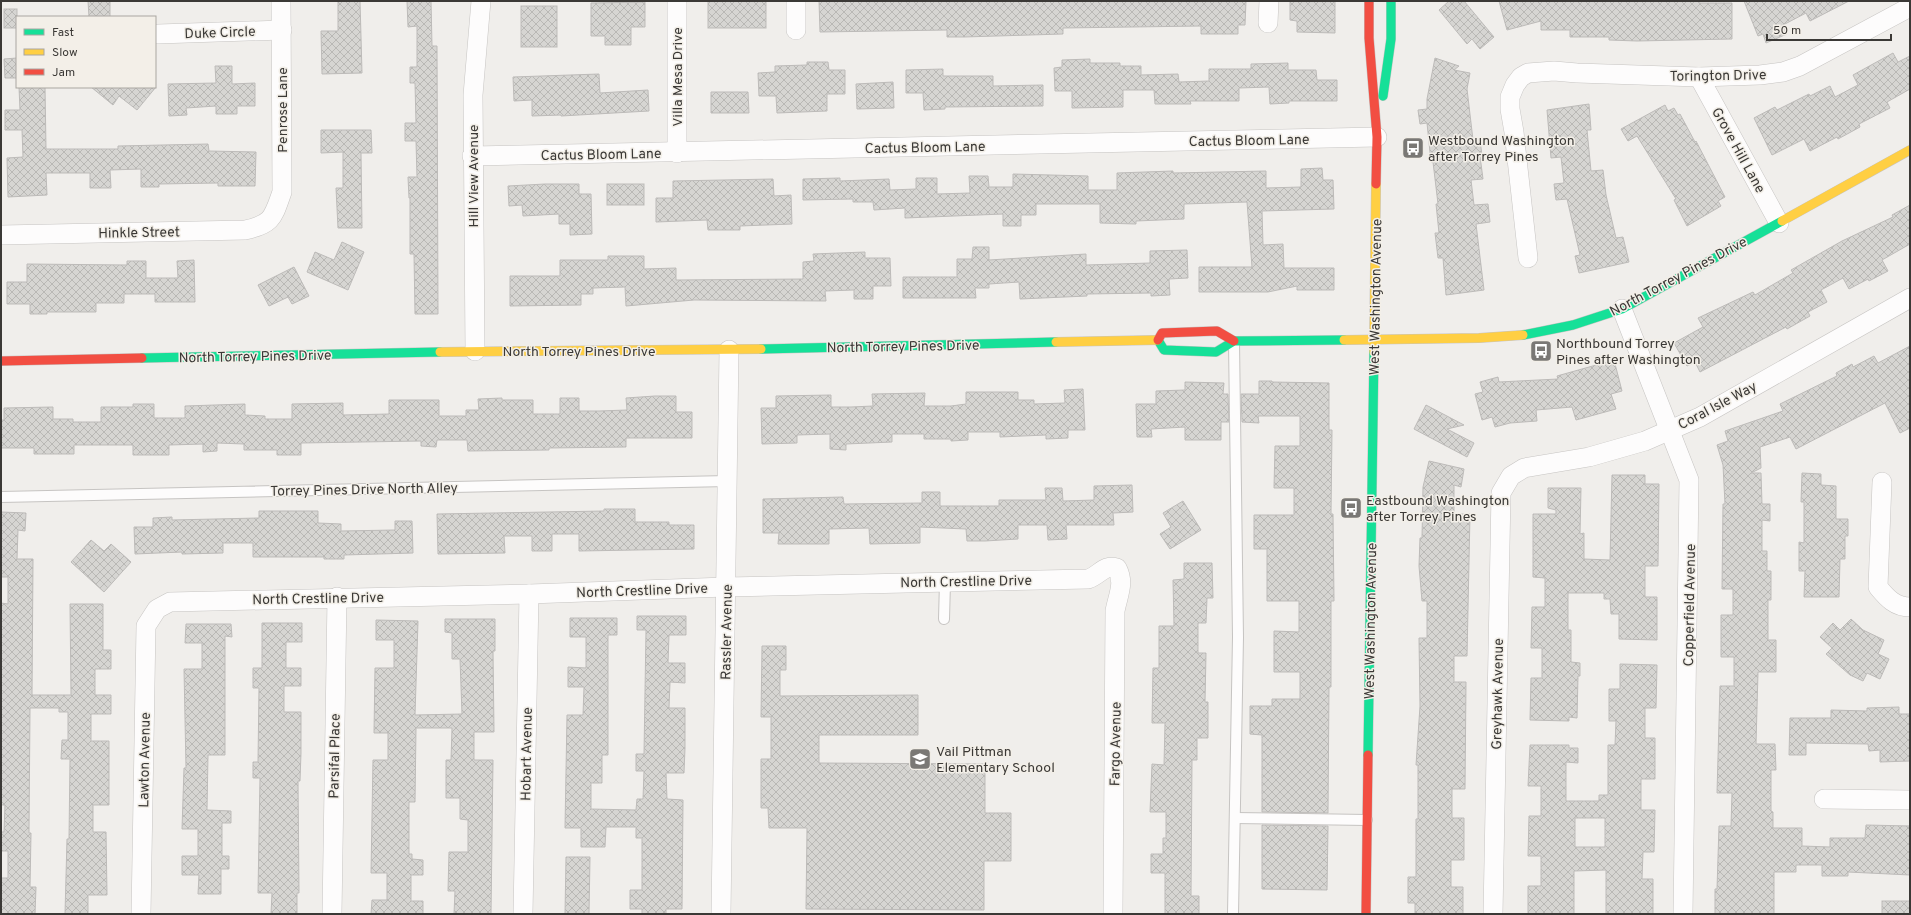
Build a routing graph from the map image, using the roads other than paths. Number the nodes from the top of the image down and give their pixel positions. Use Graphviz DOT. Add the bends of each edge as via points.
graph roads {
  1 [pos="281,1"];
  2 [pos="481,1"];
  3 [pos="677,1"];
  4 [pos="796,1"];
  5 [pos="1269,1"];
  6 [pos="1369,1"];
  7 [pos="1391,1"];
  8 [pos="1910,7"];
  9 [pos="1268,23"];
  10 [pos="282,30"];
  11 [pos="796,30"];
  12 [pos="158,34"];
  13 [pos="1699,77"];
  14 [pos="1377,137"];
  15 [pos="1910,150"];
  16 [pos="677,153"];
  17 [pos="472,156"];
  18 [pos="273,217"];
  19 [pos="1780,223"];
  20 [pos="1,235"];
  21 [pos="1528,258"];
  22 [pos="1910,298"];
  23 [pos="1622,309"];
  24 [pos="1158,340"];
  25 [pos="1375,340"];
  26 [pos="1234,341"];
  27 [pos="729,350"];
  28 [pos="475,351"];
  29 [pos="1,361"];
  30 [pos="1671,430"];
  31 [pos="1511,476"];
  32 [pos="728,481"];
  33 [pos="1882,482"];
  34 [pos="1,497"];
  35 [pos="1121,575"];
  36 [pos="945,582"];
  37 [pos="726,586"];
  38 [pos="529,594"];
  39 [pos="336,597"];
  40 [pos="1910,607"];
  41 [pos="157,609"];
  42 [pos="944,619"];
  43 [pos="1824,799"];
  44 [pos="1910,800"];
  45 [pos="1234,818"];
  46 [pos="1367,820"];
  47 [pos="141,914"];
  48 [pos="332,914"];
  49 [pos="524,914"];
  50 [pos="721,914"];
  51 [pos="1113,914"];
  52 [pos="1233,914"];
  53 [pos="1366,914"];
  54 [pos="1493,914"];
  55 [pos="1683,914"];
  1 -- 10 [label="street, Penrose Lane"];
  2 -- 17 [label="street, Hill View Avenue" via="472,95"];
  3 -- 16 [label="street, Villa Mesa Drive"];
  4 -- 11 [label="street"];
  5 -- 9 [label="street"];
  6 -- 14 [label="main road, West Washington Avenue" via="1369,38"];
  7 -- 14 [label="main road, West Washington Avenue" via="1391,39"];
  8 -- 13 [label="street, Torington Drive" via="1800,66 1783,72"];
  10 -- 12 [label="street, Duke Circle"];
  10 -- 18 [label="street, Penrose Lane" via="282,192"];
  13 -- 19 [label="street, Grove Hill Lane"];
  13 -- 21 [label="street, Torington Drive" via="1538,71 1528,72 1515,85 1510,98 1510,109"];
  14 -- 16 [label="street, Cactus Bloom Lane"];
  14 -- 25 [label="main road, West Washington Avenue"];
  15 -- 19 [label="main road, North Torrey Pines Drive"];
  16 -- 17 [label="street, Cactus Bloom Lane"];
  17 -- 28 [label="street, Hill View Avenue"];
  18 -- 20 [label="street, Hinkle Street" via="261,226 245,230"];
  19 -- 23 [label="main road, North Torrey Pines Drive"];
  22 -- 30 [label="street, Coral Isle Way" via="1700,417"];
  23 -- 25 [label="main road, North Torrey Pines Drive" via="1574,325 1520,334 1479,338"];
  23 -- 30 [label="street, Copperfield Avenue"];
  24 -- 26 [label="main road, North Torrey Pines Drive" via="1162,333 1217,331"];
  24 -- 26 [label="main road" via="1164,350 1216,352"];
  24 -- 27 [label="main road, North Torrey Pines Drive"];
  25 -- 26 [label="main road, North Torrey Pines Drive"];
  25 -- 46 [label="main road, West Washington Avenue"];
  26 -- 45 [label="lane" via="1238,637"];
  27 -- 28 [label="main road, North Torrey Pines Drive"];
  27 -- 32 [label="street, Rassler Avenue"];
  28 -- 29 [label="main road, North Torrey Pines Drive"];
  30 -- 31 [label="street, Coral Isle Way" via="1645,441 1589,457 1524,468"];
  30 -- 55 [label="street, Copperfield Avenue" via="1690,480"];
  31 -- 54 [label="street, Greyhawk Avenue" via="1501,493"];
  32 -- 34 [label="lane, Torrey Pines Drive North Alley"];
  32 -- 37 [label="street, Rassler Avenue"];
  33 -- 40 [label="street" via="1878,587 1888,600"];
  35 -- 36 [label="street, North Crestline Drive" via="1117,568 1111,566 1088,579"];
  35 -- 51 [label="street, Fargo Avenue" via="1121,591 1115,611"];
  36 -- 37 [label="street, North Crestline Drive"];
  36 -- 42 [label="lane"];
  37 -- 38 [label="street, North Crestline Drive"];
  37 -- 50 [label="street, Rassler Avenue"];
  38 -- 39 [label="street, North Crestline Drive"];
  38 -- 49 [label="street, Hobart Avenue"];
  39 -- 41 [label="street, North Crestline Drive" via="170,602"];
  39 -- 48 [label="street, Parsifal Place"];
  41 -- 47 [label="street, Lawton Avenue" via="146,626"];
  43 -- 44 [label="street"];
  45 -- 46 [label="lane"];
  45 -- 52 [label="lane"];
  46 -- 53 [label="main road, West Washington Avenue"];
}
